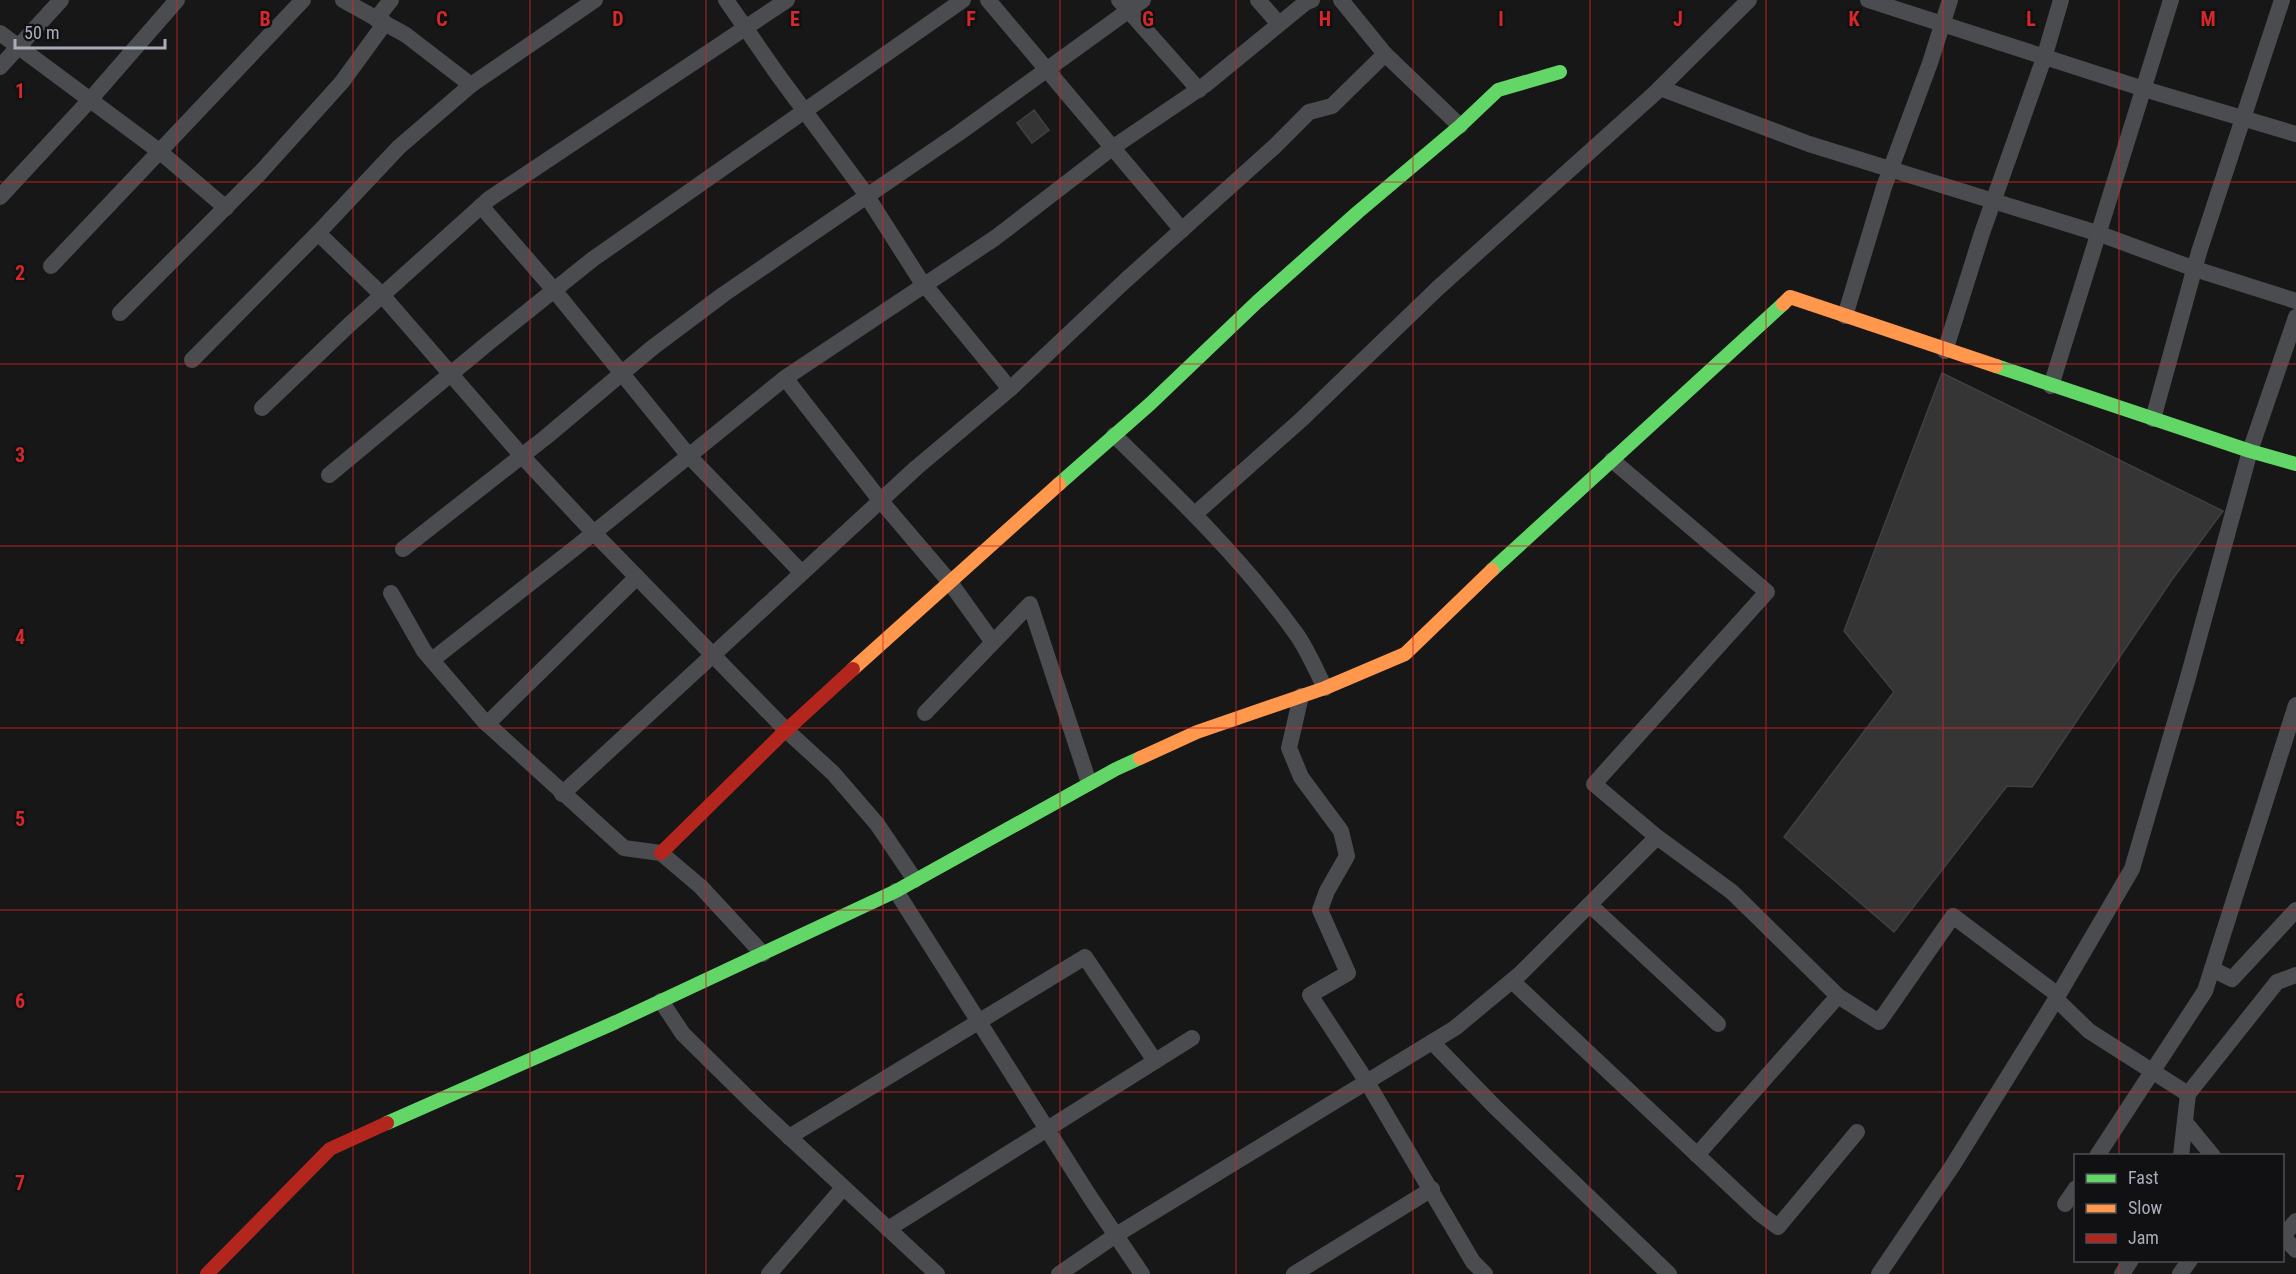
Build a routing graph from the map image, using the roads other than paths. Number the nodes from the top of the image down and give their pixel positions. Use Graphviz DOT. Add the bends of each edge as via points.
graph roads {
  1 [pos="61,0"];
  2 [pos="177,0"];
  3 [pos="303,0"];
  4 [pos="344,0"];
  5 [pos="391,0"];
  6 [pos="595,0"];
  7 [pos="726,0"];
  8 [pos="787,0"];
  9 [pos="963,0"];
  10 [pos="988,0"];
  11 [pos="1143,0"];
  12 [pos="1258,0"];
  13 [pos="1312,0"];
  14 [pos="1341,0"];
  15 [pos="1749,0"];
  16 [pos="1868,0"];
  17 [pos="1950,0"];
  18 [pos="2061,0"];
  19 [pos="2171,0"];
  20 [pos="2283,0"];
  21 [pos="1124,5"];
  22 [pos="380,21"];
  23 [pos="1279,24"];
  24 [pos="1943,24"];
  25 [pos="746,28"];
  26 [pos="0,33"];
  27 [pos="18,47"];
  28 [pos="1385,54"];
  29 [pos="2044,58"];
  30 [pos="0,67"];
  31 [pos="1047,71"];
  32 [pos="1560,72"];
  33 [pos="471,85"];
  34 [pos="1660,88"];
  35 [pos="2144,89"];
  36 [pos="1199,90"];
  37 [pos="89,100"];
  38 [pos="804,111"];
  39 [pos="2243,120"];
  40 [pos="1460,126"];
  41 [pos="2296,134"];
  42 [pos="1112,148"];
  43 [pos="159,151"];
  44 [pos="1891,169"];
  45 [pos="867,195"];
  46 [pos="0,197"];
  47 [pos="1993,202"];
  48 [pos="481,206"];
  49 [pos="226,208"];
  50 [pos="1182,230"];
  51 [pos="318,232"];
  52 [pos="2100,234"];
  53 [pos="51,266"];
  54 [pos="2195,269"];
  55 [pos="924,286"];
  56 [pos="554,290"];
  57 [pos="382,295"];
  58 [pos="2296,301"];
  59 [pos="120,313"];
  60 [pos="1845,316"];
  61 [pos="2296,317"];
  62 [pos="1945,351"];
  63 [pos="192,360"];
  64 [pos="622,373"];
  65 [pos="451,374"];
  66 [pos="785,378"];
  67 [pos="2051,386"];
  68 [pos="1010,389"];
  69 [pos="262,408"];
  70 [pos="2153,419"];
  71 [pos="1114,435"];
  72 [pos="2250,451"];
  73 [pos="522,456"];
  74 [pos="689,456"];
  75 [pos="1612,460"];
  76 [pos="2296,464"];
  77 [pos="329,476"];
  78 [pos="880,500"];
  79 [pos="1196,513"];
  80 [pos="594,533"];
  81 [pos="403,549"];
  82 [pos="801,572"];
  83 [pos="637,577"];
  84 [pos="949,581"];
  85 [pos="391,593"];
  86 [pos="992,641"];
  87 [pos="713,655"];
  88 [pos="432,660"];
  89 [pos="1325,688"];
  90 [pos="1301,696"];
  91 [pos="2296,705"];
  92 [pos="925,713"];
  93 [pos="487,724"];
  94 [pos="786,730"];
  95 [pos="1089,783"];
  96 [pos="562,794"];
  97 [pos="1657,837"];
  98 [pos="661,853"];
  99 [pos="915,880"];
  100 [pos="896,891"];
  101 [pos="1590,905"];
  102 [pos="2296,910"];
  103 [pos="762,954"];
  104 [pos="2212,969"];
  105 [pos="2296,975"];
  106 [pos="1512,981"];
  107 [pos="1838,996"];
  108 [pos="2057,997"];
  109 [pos="661,1001"];
  110 [pos="978,1020"];
  111 [pos="1718,1024"];
  112 [pos="1192,1038"];
  113 [pos="1432,1042"];
  114 [pos="1155,1061"];
  115 [pos="2152,1070"];
  116 [pos="1367,1083"];
  117 [pos="2188,1094"];
  118 [pos="2185,1122"];
  119 [pos="1047,1129"];
  120 [pos="1857,1132"];
  121 [pos="789,1137"];
  122 [pos="2098,1154"];
  123 [pos="2181,1154"];
  124 [pos="2212,1154"];
  125 [pos="1697,1155"];
  126 [pos="843,1188"];
  127 [pos="1432,1189"];
  128 [pos="2074,1191"];
  129 [pos="2065,1204"];
  130 [pos="2296,1221"];
  131 [pos="888,1229"];
  132 [pos="1116,1235"];
  133 [pos="2284,1235"];
  134 [pos="2284,1237"];
  135 [pos="2296,1250"];
  136 [pos="207,1274"];
  137 [pos="769,1274"];
  138 [pos="938,1274"];
  139 [pos="1059,1274"];
  140 [pos="1142,1274"];
  141 [pos="1294,1274"];
  142 [pos="1485,1274"];
  143 [pos="1669,1274"];
  144 [pos="1879,1274"];
  1 -- 27 [label="street"];
  2 -- 37 [label="street"];
  3 -- 43 [label="street"];
  4 -- 22 [label="street"];
  5 -- 22 [label="street"];
  6 -- 33 [label="street"];
  7 -- 25 [label="street"];
  8 -- 25 [label="street"];
  9 -- 38 [label="street"];
  10 -- 31 [label="street"];
  11 -- 21 [label="street"];
  12 -- 23 [label="street"];
  13 -- 23 [label="street"];
  14 -- 28 [label="street"];
  15 -- 34 [label="street"];
  16 -- 24 [label="street"];
  17 -- 24 [label="street"];
  18 -- 29 [label="street"];
  19 -- 35 [label="street"];
  20 -- 39 [label="street"];
  21 -- 31 [label="street"];
  21 -- 36 [label="street"];
  22 -- 33 [label="street" via="406,35"];
  22 -- 49 [label="street" via="342,82"];
  23 -- 36 [label="street"];
  24 -- 29 [label="street"];
  24 -- 44 [label="street"];
  25 -- 38 [label="street"];
  25 -- 48 [label="street"];
  26 -- 27 [label="street"];
  27 -- 30 [label="street"];
  27 -- 37 [label="street"];
  28 -- 40 [label="street"];
  28 -- 50 [label="street" via="1332,105 1309,112"];
  29 -- 35 [label="street"];
  29 -- 47 [label="street"];
  31 -- 42 [label="street"];
  31 -- 45 [label="street"];
  32 -- 40 [label="street" via="1498,90"];
  33 -- 51 [label="street" via="399,147"];
  34 -- 44 [label="street" via="1809,144"];
  34 -- 79 [label="street"];
  35 -- 39 [label="street"];
  35 -- 52 [label="street"];
  36 -- 42 [label="street"];
  37 -- 43 [label="street"];
  37 -- 46 [label="street"];
  38 -- 45 [label="street"];
  38 -- 56 [label="street" via="659,211"];
  39 -- 41 [label="street"];
  39 -- 54 [label="street"];
  40 -- 71 [label="street" via="1299,264"];
  42 -- 50 [label="street"];
  42 -- 55 [label="street" via="995,238"];
  43 -- 49 [label="street"];
  43 -- 53 [label="street"];
  44 -- 47 [label="street"];
  44 -- 60 [label="street"];
  45 -- 55 [label="street"];
  45 -- 64 [label="street" via="724,294"];
  47 -- 52 [label="street"];
  47 -- 62 [label="street"];
  48 -- 56 [label="street"];
  48 -- 57 [label="street"];
  49 -- 59 [label="street"];
  50 -- 68 [label="street"];
  51 -- 57 [label="street"];
  51 -- 63 [label="street"];
  52 -- 54 [label="street"];
  52 -- 67 [label="street"];
  54 -- 58 [label="street"];
  54 -- 70 [label="street"];
  55 -- 66 [label="street"];
  55 -- 68 [label="street"];
  56 -- 64 [label="street"];
  56 -- 65 [label="street"];
  57 -- 65 [label="street"];
  57 -- 69 [label="street"];
  60 -- 62 [label="street"];
  60 -- 75 [label="street" via="1790,297"];
  61 -- 72 [label="street"];
  62 -- 67 [label="street"];
  64 -- 73 [label="street"];
  64 -- 74 [label="street"];
  65 -- 73 [label="street"];
  65 -- 77 [label="street"];
  66 -- 74 [label="street"];
  66 -- 78 [label="street"];
  67 -- 70 [label="street"];
  68 -- 78 [label="street"];
  70 -- 72 [label="street"];
  71 -- 79 [label="street"];
  71 -- 84 [label="street"];
  72 -- 76 [label="street"];
  72 -- 108 [label="street" via="2132,869"];
  73 -- 80 [label="street"];
  73 -- 81 [label="street"];
  74 -- 80 [label="street"];
  74 -- 82 [label="street"];
  75 -- 89 [label="street" via="1405,654"];
  75 -- 97 [label="street" via="1767,592 1594,784"];
  78 -- 82 [label="street"];
  78 -- 84 [label="street"];
  79 -- 89 [label="street" via="1298,637"];
  80 -- 83 [label="street"];
  80 -- 88 [label="street"];
  82 -- 87 [label="street"];
  83 -- 87 [label="street"];
  83 -- 93 [label="street"];
  84 -- 86 [label="street"];
  84 -- 94 [label="street"];
  85 -- 88 [label="street"];
  86 -- 92 [label="street"];
  86 -- 95 [label="street" via="1030,604"];
  87 -- 94 [label="street"];
  87 -- 96 [label="street"];
  88 -- 93 [label="street"];
  89 -- 90 [label="street"];
  90 -- 95 [label="street" via="1197,732"];
  90 -- 116 [label="street" via="1288,748 1301,777 1341,831 1347,856 1320,910 1348,973 1310,995"];
  91 -- 104 [label="street"];
  93 -- 96 [label="street"];
  94 -- 98 [label="street"];
  94 -- 99 [label="street" via="833,773 877,824"];
  95 -- 99 [label="street"];
  96 -- 98 [label="street" via="624,848"];
  97 -- 101 [label="street"];
  97 -- 107 [label="street" via="1732,892"];
  98 -- 103 [label="street" via="700,887"];
  99 -- 100 [label="street"];
  100 -- 103 [label="street"];
  100 -- 110 [label="street"];
  101 -- 106 [label="street"];
  101 -- 111 [label="street"];
  102 -- 104 [label="street" via="2232,979"];
  103 -- 109 [label="street"];
  104 -- 115 [label="street" via="2205,991"];
  105 -- 117 [label="street" via="2277,982"];
  106 -- 113 [label="street"];
  106 -- 125 [label="street"];
  107 -- 108 [label="street" via="1879,1022 1953,916"];
  107 -- 125 [label="street"];
  108 -- 115 [label="street" via="2089,1031"];
  108 -- 144 [label="street" via="1953,1165"];
  109 -- 121 [label="street" via="683,1034"];
  109 -- 136 [label="street" via="330,1149"];
  110 -- 114 [label="street" via="1085,957"];
  110 -- 119 [label="street"];
  110 -- 121 [label="street"];
  112 -- 114 [label="street"];
  113 -- 116 [label="street"];
  113 -- 143 [label="street"];
  114 -- 119 [label="street"];
  115 -- 117 [label="street"];
  115 -- 122 [label="street"];
  116 -- 127 [label="street"];
  116 -- 132 [label="street"];
  117 -- 118 [label="street"];
  118 -- 123 [label="street"];
  118 -- 124 [label="street"];
  119 -- 131 [label="street"];
  119 -- 132 [label="street"];
  120 -- 125 [label="street" via="1778,1227"];
  121 -- 126 [label="street"];
  126 -- 131 [label="street"];
  126 -- 137 [label="street"];
  127 -- 141 [label="street"];
  127 -- 142 [label="street" via="1473,1262"];
  128 -- 129 [label="street"];
  130 -- 133 [label="street"];
  131 -- 138 [label="street"];
  132 -- 139 [label="street"];
  132 -- 140 [label="street"];
  134 -- 135 [label="street"];
}
